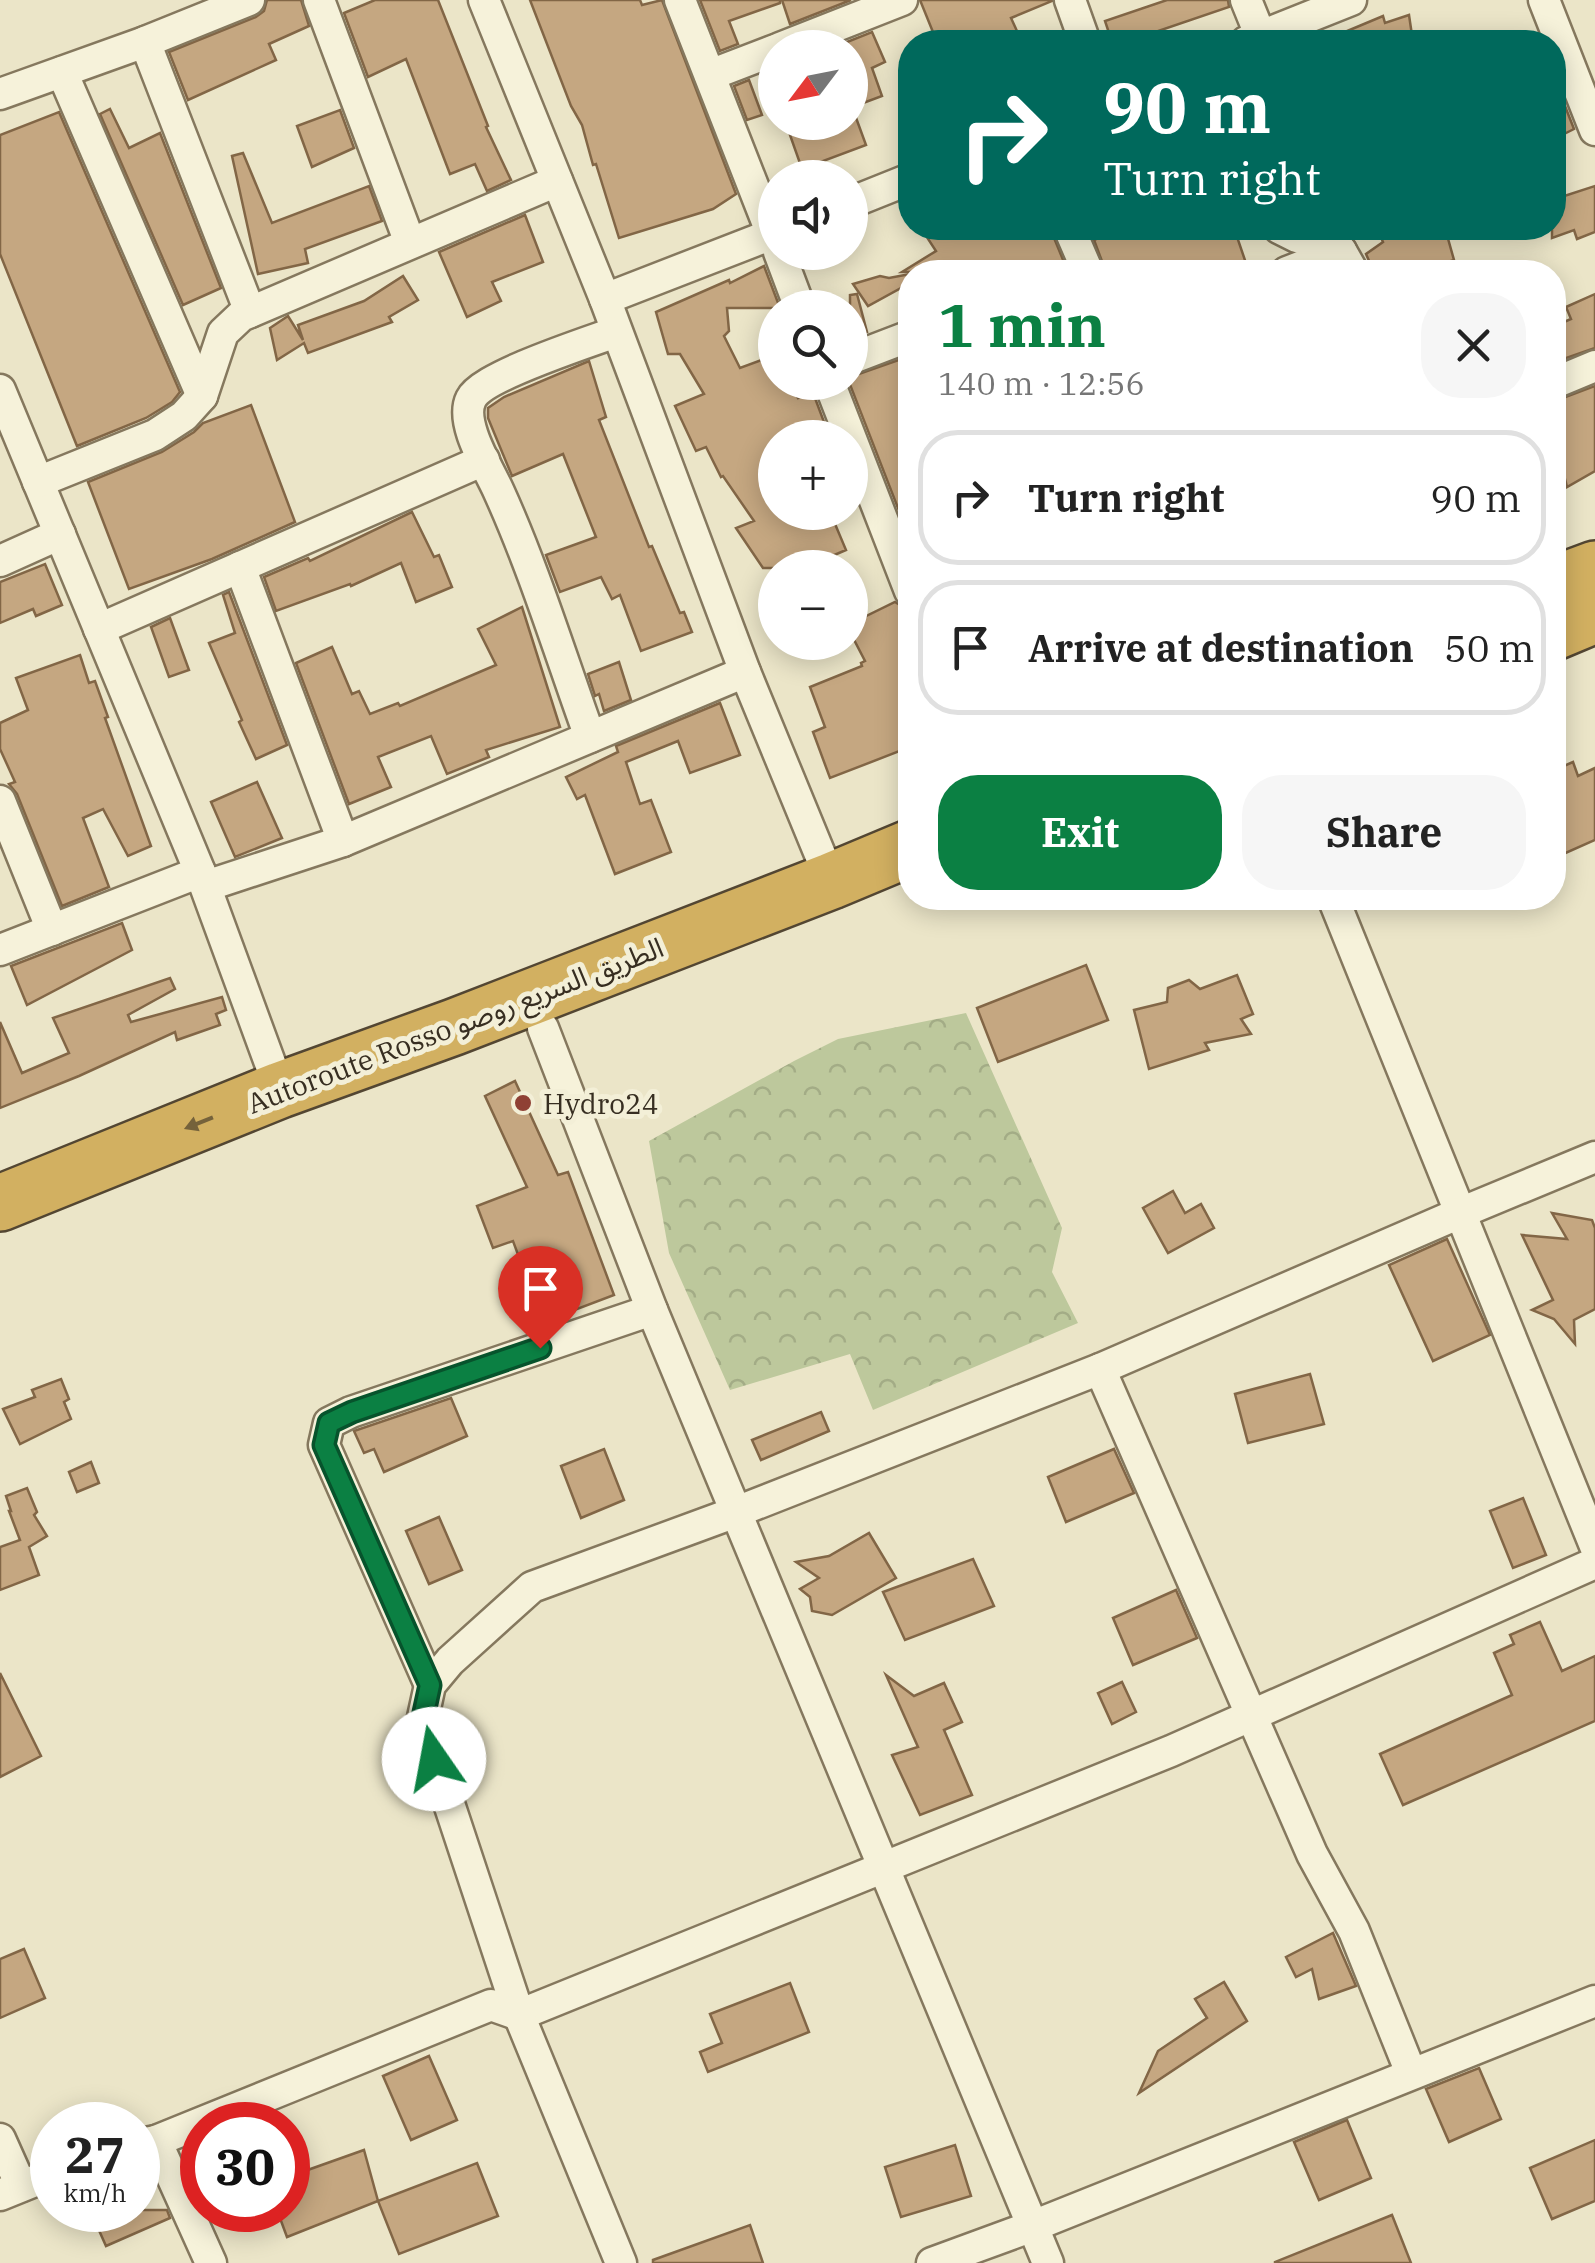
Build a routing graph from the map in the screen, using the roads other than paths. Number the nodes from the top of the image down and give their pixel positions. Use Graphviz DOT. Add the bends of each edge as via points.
graph roads {
  1 [pos="250,0"];
  2 [pos="318,0"];
  3 [pos="484,0"];
  4 [pos="680,0"];
  5 [pos="902,0"];
  6 [pos="1070,0"];
  7 [pos="1246,0"];
  8 [pos="1352,0"];
  9 [pos="1544,0"];
  10 [pos="824,30"];
  11 [pos="1081,30"];
  12 [pos="1252,30"];
  13 [pos="1278,30"];
  14 [pos="1551,30"];
  15 [pos="145,42"];
  16 [pos="758,56"];
  17 [pos="62,72"];
  18 [pos="710,75"];
  19 [pos="0,94"];
  20 [pos="1566,94"];
  21 [pos="1595,130"];
  22 [pos="557,181"];
  23 [pos="898,183"];
  24 [pos="868,196"];
  25 [pos="758,197"];
  26 [pos="1302,240"];
  27 [pos="410,243"];
  28 [pos="758,246"];
  29 [pos="1343,260"];
  30 [pos="605,299"];
  31 [pos="250,312"];
  32 [pos="616,332"];
  33 [pos="898,340"];
  34 [pos="868,351"];
  35 [pos="1595,366"];
  36 [pos="1566,378"];
  37 [pos="0,390"];
  38 [pos="202,396"];
  39 [pos="837,400"];
  40 [pos="484,460"];
  41 [pos="38,482"];
  42 [pos="60,534"];
  43 [pos="898,559"];
  44 [pos="0,561"];
  45 [pos="240,568"];
  46 [pos="1595,569"];
  47 [pos="1566,580"];
  48 [pos="1595,616"];
  49 [pos="1566,627"];
  50 [pos="100,630"];
  51 [pos="745,672"];
  52 [pos="590,737"];
  53 [pos="0,802"];
  54 [pos="343,841"];
  55 [pos="898,853"];
  56 [pos="203,879"];
  57 [pos="830,881"];
  58 [pos="898,892"];
  59 [pos="1337,910"];
  60 [pos="52,930"];
  61 [pos="0,950"];
  62 [pos="544,1028"];
  63 [pos="280,1090"];
  64 [pos="1595,1158"];
  65 [pos="0,1203"];
  66 [pos="1460,1213"];
  67 [pos="0,1240"];
  68 [pos="652,1310"];
  69 [pos="1100,1369"];
  70 [pos="736,1512"];
  71 [pos="1595,1546"];
  72 [pos="1595,1562"];
  73 [pos="430,1685"];
  74 [pos="1252,1715"];
  75 [pos="883,1867"];
  76 [pos="1595,2001"];
  77 [pos="519,2015"];
  78 [pos="1411,2074"];
  79 [pos="160,2137"];
  80 [pos="0,2139"];
  81 [pos="160,2167"];
  82 [pos="11,2191"];
  83 [pos="1033,2226"];
  84 [pos="211,2263"];
  85 [pos="621,2263"];
  86 [pos="932,2263"];
  87 [pos="1048,2263"];
  1 -- 15 [label="street"];
  2 -- 27 [label="street"];
  3 -- 22 [label="street"];
  4 -- 18 [label="street"];
  5 -- 10 [label="street"];
  6 -- 11 [label="street"];
  7 -- 12 [label="street"];
  8 -- 13 [label="street"];
  9 -- 14 [label="street"];
  15 -- 17 [label="street"];
  15 -- 31 [label="street"];
  16 -- 18 [label="street"];
  17 -- 19 [label="street"];
  17 -- 38 [label="street"];
  18 -- 25 [label="street"];
  20 -- 21 [label="street"];
  22 -- 27 [label="street"];
  22 -- 30 [label="street"];
  23 -- 24 [label="street"];
  26 -- 29 [label="street"];
  27 -- 31 [label="street"];
  28 -- 30 [label="street"];
  30 -- 32 [label="street"];
  31 -- 38 [label="street" via="223,333"];
  32 -- 40 [label="street" via="493,380 472,397 470,429"];
  32 -- 51 [label="street"];
  33 -- 34 [label="street"];
  35 -- 36 [label="street"];
  37 -- 41 [label="street"];
  38 -- 41 [label="street" via="155,434"];
  39 -- 43 [label="street"];
  40 -- 45 [label="street"];
  40 -- 52 [label="street"];
  41 -- 42 [label="street"];
  42 -- 44 [label="street"];
  42 -- 50 [label="street"];
  45 -- 50 [label="street"];
  45 -- 54 [label="street"];
  46 -- 47 [label="highway"];
  48 -- 49 [label="highway"];
  50 -- 56 [label="street"];
  51 -- 52 [label="street"];
  51 -- 57 [label="street"];
  52 -- 54 [label="street"];
  53 -- 60 [label="street"];
  54 -- 56 [label="street"];
  55 -- 57 [label="highway, Autoroute Rosso الطريق السريع روصو"];
  56 -- 60 [label="street"];
  56 -- 63 [label="street"];
  57 -- 63 [label="highway, Autoroute Rosso الطريق السريع روصو"];
  58 -- 62 [label="highway, Autoroute Rosso الطريق السريع روصو"];
  59 -- 66 [label="street"];
  60 -- 61 [label="street"];
  62 -- 67 [label="highway, Autoroute Rosso الطريق السريع روصو"];
  62 -- 68 [label="street"];
  63 -- 65 [label="highway, Autoroute Rosso الطريق السريع روصو, one-way"];
  64 -- 66 [label="street"];
  66 -- 69 [label="street"];
  66 -- 71 [label="street"];
  68 -- 70 [label="street"];
  68 -- 73 [label="street" via="329,1423 324,1445"];
  69 -- 70 [label="street"];
  69 -- 74 [label="street"];
  70 -- 73 [label="street" via="532,1587"];
  70 -- 75 [label="street"];
  72 -- 74 [label="street"];
  73 -- 77 [label="street" via="422,1722"];
  74 -- 75 [label="street"];
  74 -- 78 [label="street" via="1312,1854 1354,1930"];
  75 -- 77 [label="street"];
  75 -- 83 [label="street"];
  76 -- 78 [label="street"];
  77 -- 79 [label="street" via="491,2005"];
  77 -- 85 [label="street"];
  78 -- 83 [label="street"];
  80 -- 82 [label="street"];
  81 -- 84 [label="street"];
  83 -- 86 [label="street"];
  83 -- 87 [label="street"];
}
